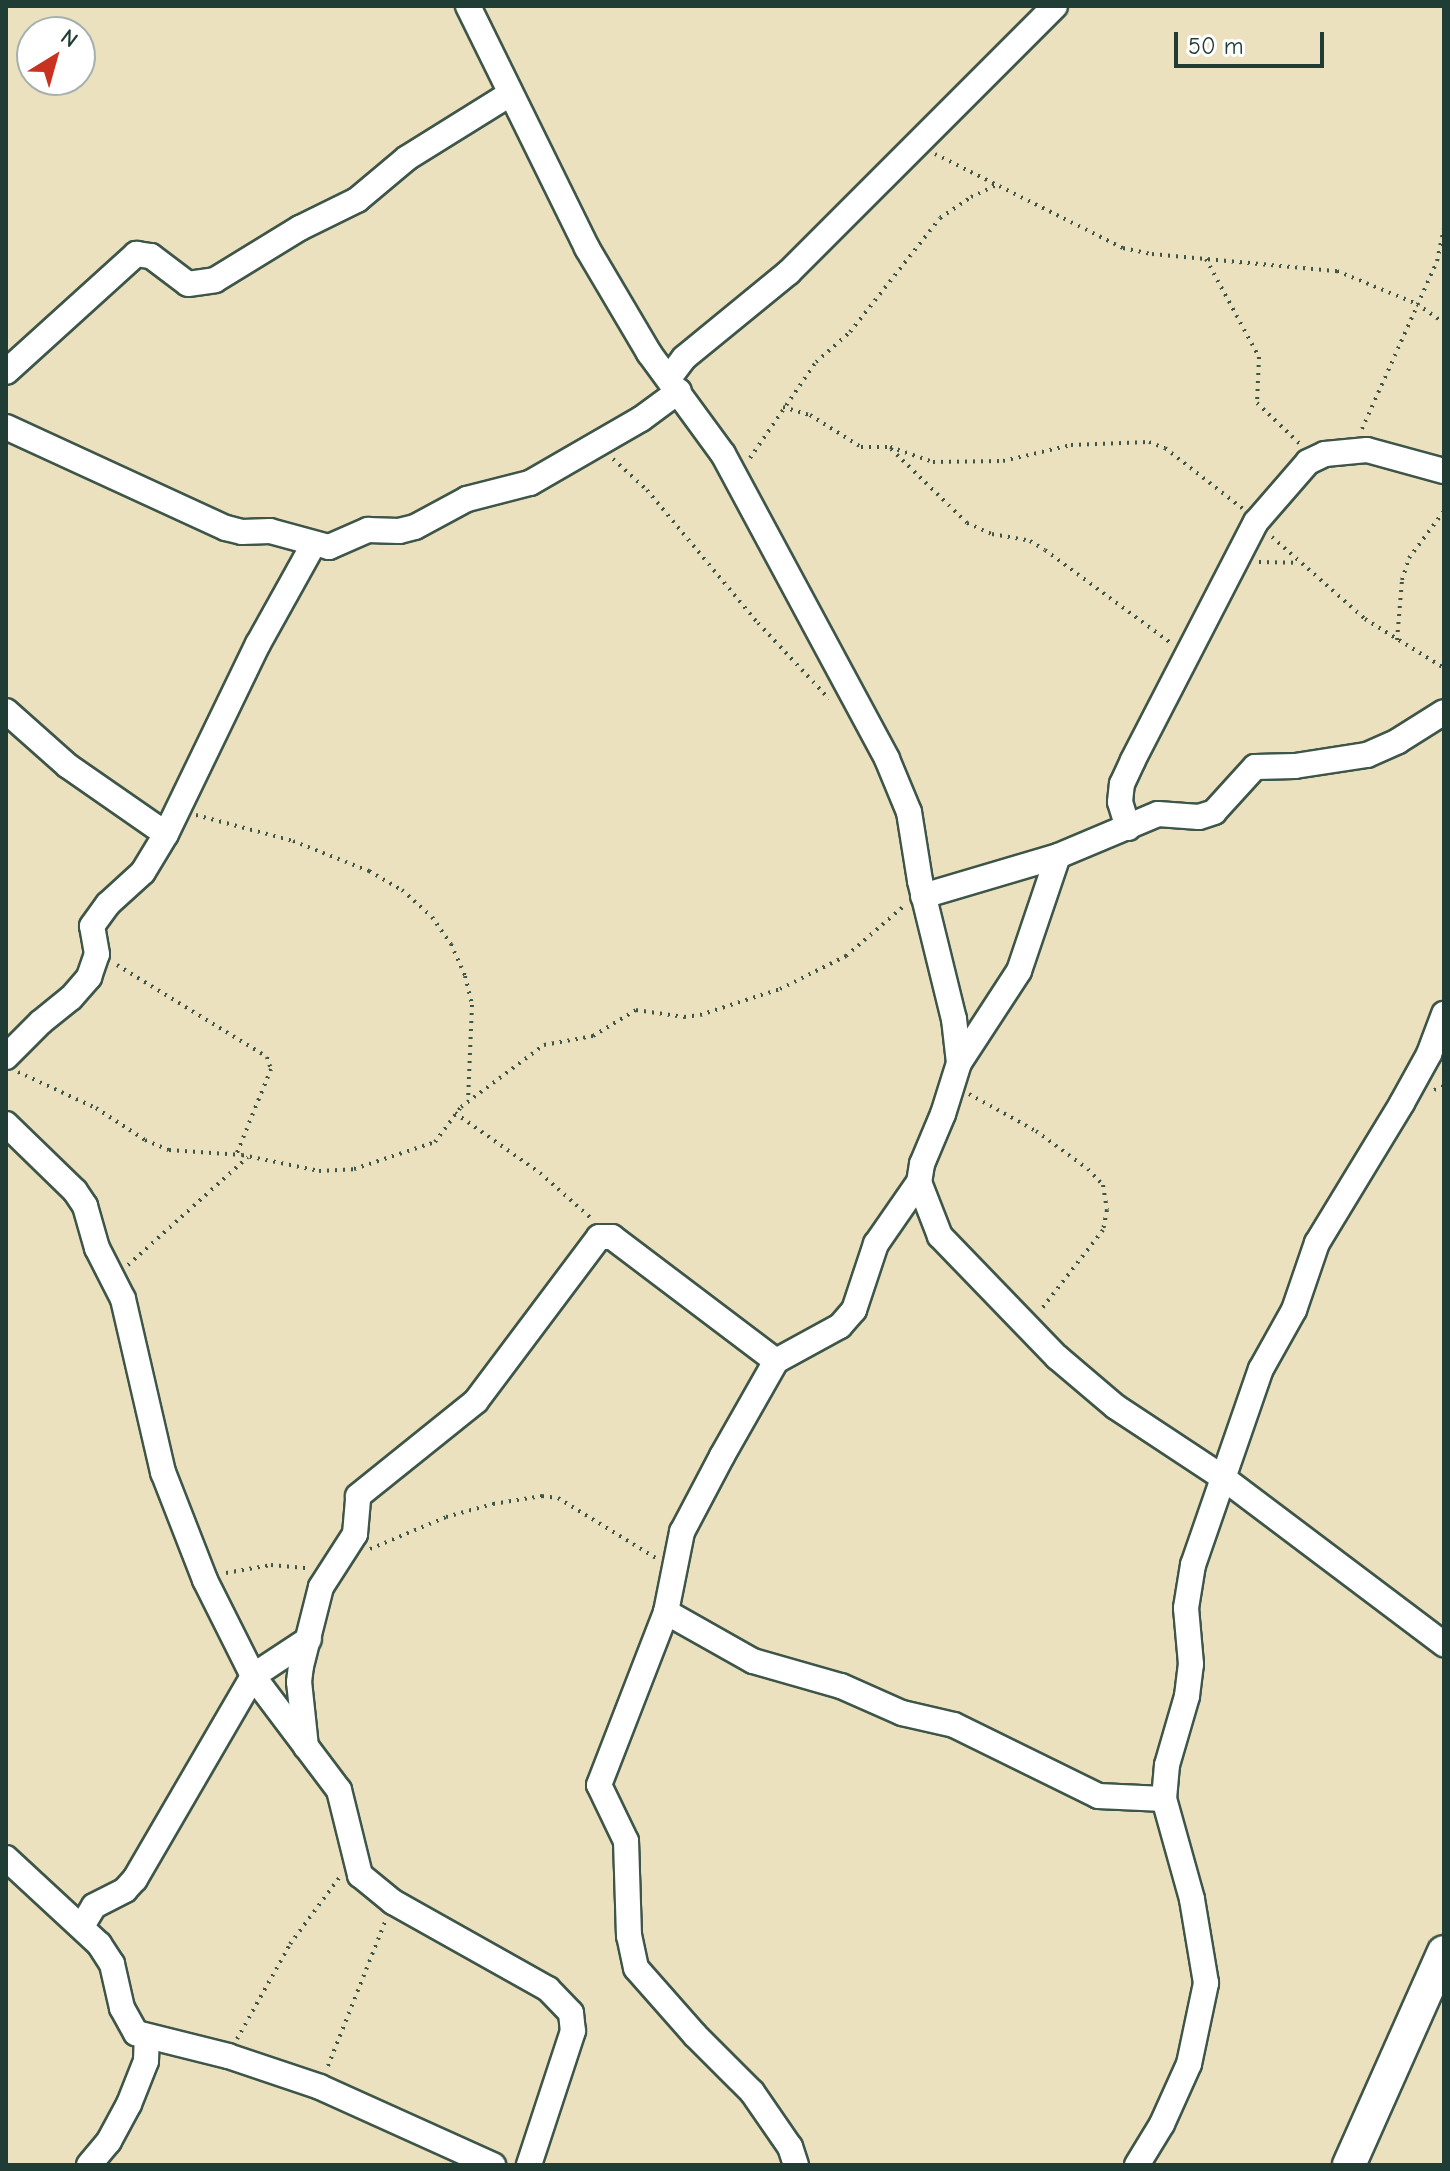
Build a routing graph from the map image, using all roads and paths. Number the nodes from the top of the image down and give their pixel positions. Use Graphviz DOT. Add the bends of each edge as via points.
graph roads {
  1 [pos="468,6"];
  2 [pos="1055,6"];
  3 [pos="510,94"];
  4 [pos="917,145"];
  5 [pos="997,185"];
  6 [pos="1444,229"];
  7 [pos="1206,259"];
  8 [pos="1417,304"];
  9 [pos="1444,323"];
  10 [pos="6,372"];
  11 [pos="674,384"];
  12 [pos="783,407"];
  13 [pos="6,427"];
  14 [pos="890,447"];
  15 [pos="590,450"];
  16 [pos="1354,450"];
  17 [pos="1317,458"];
  18 [pos="1444,471"];
  19 [pos="741,490"];
  20 [pos="1444,511"];
  21 [pos="1256,522"];
  22 [pos="313,545"];
  23 [pos="1237,561"];
  24 [pos="1301,563"];
  25 [pos="1397,641"];
  26 [pos="1188,658"];
  27 [pos="1444,668"];
  28 [pos="832,703"];
  29 [pos="6,711"];
  30 [pos="1444,712"];
  31 [pos="180,811"];
  32 [pos="1128,828"];
  33 [pos="166,834"];
  34 [pos="1058,856"];
  35 [pos="923,894"];
  36 [pos="97,954"];
  37 [pos="1444,1014"];
  38 [pos="6,1057"];
  39 [pos="6,1067"];
  40 [pos="956,1074"];
  41 [pos="468,1100"];
  42 [pos="455,1113"];
  43 [pos="6,1124"];
  44 [pos="236,1155"];
  45 [pos="248,1157"];
  46 [pos="919,1182"];
  47 [pos="612,1237"];
  48 [pos="112,1280"];
  49 [pos="1027,1328"];
  50 [pos="776,1361"];
  51 [pos="1222,1477"];
  52 [pos="335,1567"];
  53 [pos="672,1570"];
  54 [pos="205,1580"];
  55 [pos="666,1612"];
  56 [pos="309,1639"];
  57 [pos="1444,1644"];
  58 [pos="253,1676"];
  59 [pos="306,1747"];
  60 [pos="1164,1799"];
  61 [pos="355,1857"];
  62 [pos="6,1858"];
  63 [pos="393,1902"];
  64 [pos="82,1926"];
  65 [pos="1444,1952"];
  66 [pos="147,2038"];
  67 [pos="228,2056"];
  68 [pos="320,2087"];
  69 [pos="89,2165"];
  70 [pos="493,2165"];
  71 [pos="529,2165"];
  72 [pos="796,2165"];
  73 [pos="1137,2165"];
  74 [pos="1349,2165"];
  1 -- 3 [label="street"];
  2 -- 4 [label="street"];
  3 -- 10 [label="street" via="407,158 357,200 215,280 188,284 151,256 136,254"];
  3 -- 11 [label="street" via="587,248 649,353"];
  4 -- 5 [label="path"];
  4 -- 11 [label="street" via="789,272 684,358"];
  5 -- 7 [label="path" via="1123,248"];
  5 -- 12 [label="path" via="940,218"];
  6 -- 8 [label="path" via="1437,261"];
  7 -- 8 [label="path" via="1337,271"];
  7 -- 17 [label="path" via="1259,357 1257,403"];
  8 -- 9 [label="path"];
  8 -- 16 [label="path"];
  11 -- 15 [label="street"];
  11 -- 19 [label="street" via="723,454"];
  12 -- 14 [label="path" via="810,415 861,447"];
  12 -- 19 [label="path" via="752,453"];
  13 -- 22 [label="street" via="226,528 270,531"];
  14 -- 21 [label="path" via="950,463 1003,461 1071,445 1149,442 1221,489"];
  14 -- 26 [label="path" via="967,523 1045,550"];
  15 -- 22 [label="street" via="530,483 467,499 415,527 368,530 329,547"];
  15 -- 28 [label="path" via="632,473"];
  16 -- 17 [label="street"];
  16 -- 18 [label="street"];
  17 -- 21 [label="street"];
  19 -- 35 [label="street" via="887,759 909,812"];
  20 -- 25 [label="path" via="1409,558"];
  21 -- 23 [label="street"];
  21 -- 24 [label="path"];
  22 -- 31 [label="street" via="258,644"];
  23 -- 24 [label="path"];
  23 -- 26 [label="street"];
  24 -- 25 [label="path"];
  25 -- 27 [label="path"];
  26 -- 32 [label="street" via="1122,784 1120,802"];
  29 -- 33 [label="street" via="68,766"];
  30 -- 32 [label="street" via="1381,750 1295,766 1255,767 1214,812 1199,817 1158,814"];
  31 -- 33 [label="street"];
  31 -- 41 [label="path" via="344,860 402,890 432,917 451,944 472,1005"];
  32 -- 34 [label="street"];
  33 -- 36 [label="street" via="143,872 92,926"];
  34 -- 35 [label="street"];
  34 -- 40 [label="street" via="1019,971"];
  35 -- 40 [label="street" via="954,1019"];
  35 -- 41 [label="path" via="820,971 700,1015 636,1010 593,1036 544,1045"];
  36 -- 38 [label="street" via="89,977 71,998"];
  36 -- 44 [label="path" via="267,1057 271,1069"];
  37 -- 51 [label="street" via="1402,1103 1317,1243 1294,1310 1261,1369"];
  39 -- 44 [label="path" via="116,1119 156,1146"];
  40 -- 46 [label="street"];
  40 -- 49 [label="path" via="1103,1185 1103,1230"];
  41 -- 42 [label="path"];
  42 -- 45 [label="path" via="435,1142 354,1169 319,1171"];
  42 -- 47 [label="path" via="540,1173"];
  43 -- 48 [label="street" via="75,1191"];
  44 -- 45 [label="path"];
  45 -- 48 [label="path"];
  46 -- 49 [label="street" via="940,1236"];
  46 -- 50 [label="street" via="876,1244 854,1310 840,1326"];
  47 -- 50 [label="street"];
  47 -- 52 [label="street" via="599,1237 592,1244 476,1401 362,1490 355,1534"];
  48 -- 54 [label="street" via="123,1299 163,1472"];
  49 -- 51 [label="street" via="1116,1407"];
  50 -- 53 [label="street" via="682,1532"];
  51 -- 57 [label="street"];
  51 -- 60 [label="street" via="1193,1565 1186,1608 1191,1664"];
  52 -- 53 [label="path" via="446,1517 542,1496 558,1498"];
  52 -- 54 [label="path" via="271,1565"];
  52 -- 56 [label="street" via="321,1587"];
  53 -- 55 [label="street"];
  54 -- 58 [label="street"];
  55 -- 60 [label="street" via="753,1661 841,1686 902,1713 954,1725 1098,1796"];
  55 -- 72 [label="street" via="599,1785 626,1841 631,1955 644,1979 774,2120"];
  56 -- 58 [label="street"];
  56 -- 59 [label="street" via="299,1682"];
  58 -- 59 [label="street"];
  58 -- 64 [label="street" via="135,1879 94,1906"];
  59 -- 61 [label="street" via="344,1801"];
  60 -- 73 [label="street" via="1192,1899 1206,1983 1189,2064"];
  61 -- 63 [label="street" via="360,1875"];
  61 -- 67 [label="path" via="290,1944"];
  62 -- 64 [label="street"];
  63 -- 68 [label="path"];
  63 -- 71 [label="street" via="548,1989 571,2013 573,2031"];
  64 -- 66 [label="street" via="112,1964 129,2024"];
  65 -- 74 [label="street"];
  66 -- 67 [label="street"];
  66 -- 69 [label="street" via="146,2061 129,2104"];
  67 -- 68 [label="street"];
  68 -- 70 [label="street"];
}
